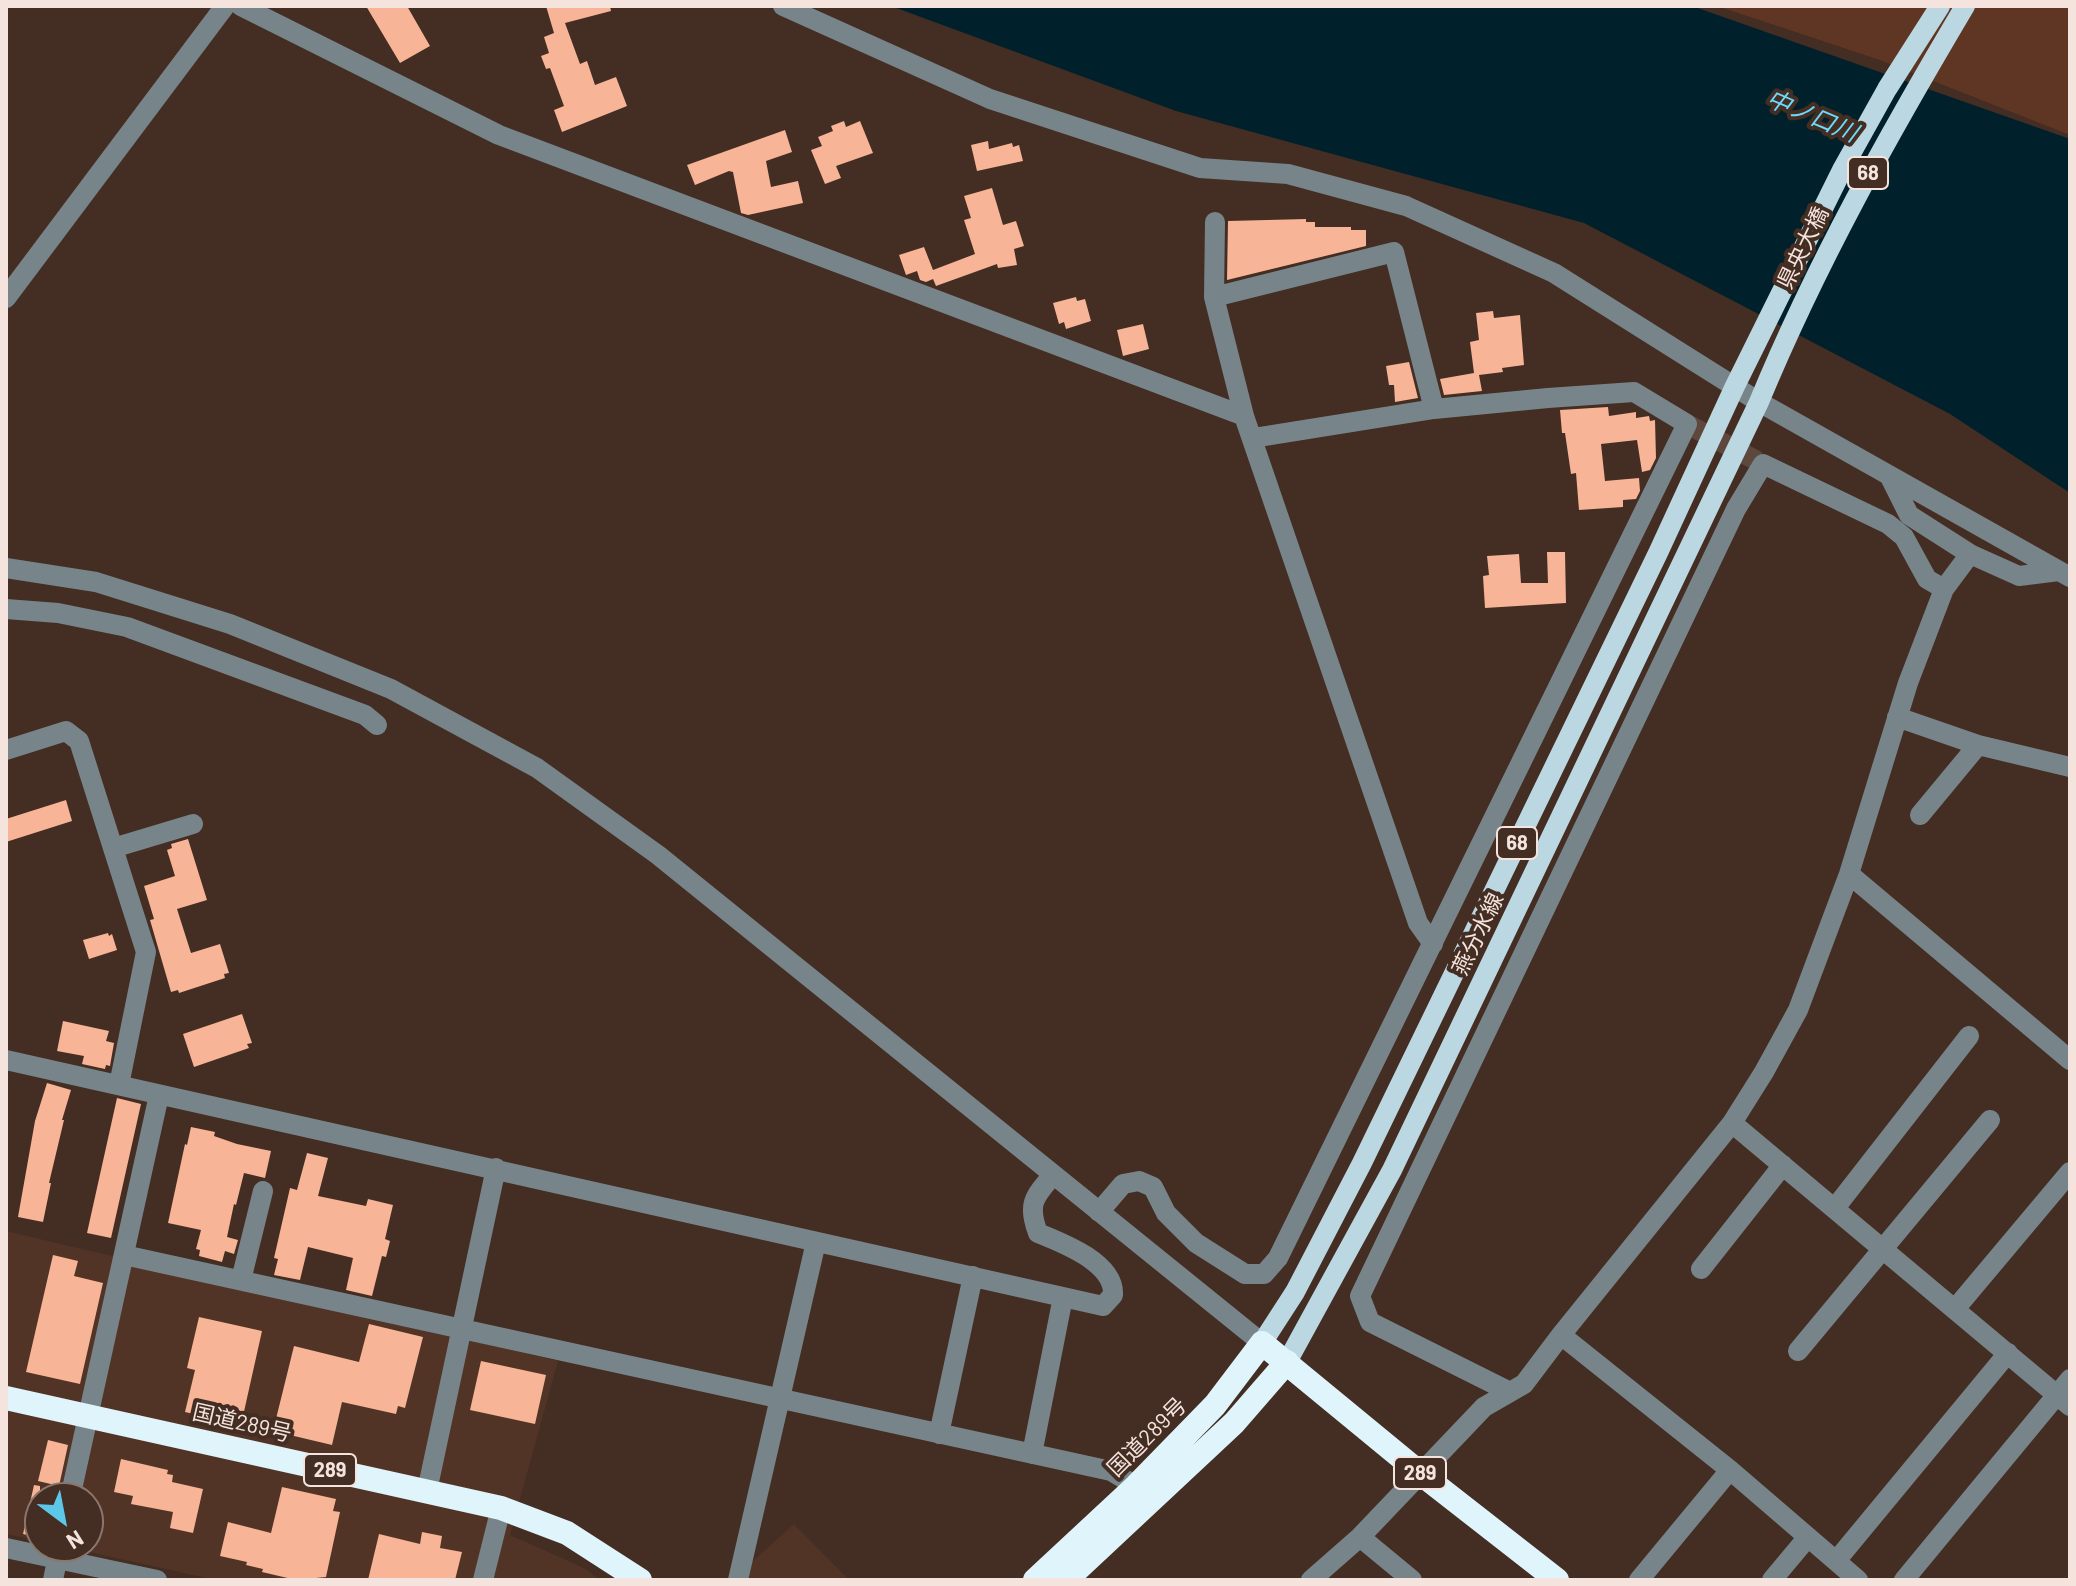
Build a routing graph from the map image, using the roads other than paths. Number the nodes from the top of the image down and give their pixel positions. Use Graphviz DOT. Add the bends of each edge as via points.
graph roads {
  1 [pos="225,6"];
  2 [pos="241,6"];
  3 [pos="783,6"];
  4 [pos="1940,6"];
  5 [pos="1965,6"];
  6 [pos="1215,222"];
  7 [pos="1214,297"];
  8 [pos="6,298"];
  9 [pos="1761,337"];
  10 [pos="1782,346"];
  11 [pos="1735,386"];
  12 [pos="1759,402"];
  13 [pos="1434,409"];
  14 [pos="1244,416"];
  15 [pos="1253,438"];
  16 [pos="1889,475"];
  17 [pos="1970,554"];
  18 [pos="6,568"];
  19 [pos="2065,574"];
  20 [pos="1944,589"];
  21 [pos="6,609"];
  22 [pos="1897,717"];
  23 [pos="377,725"];
  24 [pos="1978,745"];
  25 [pos="6,750"];
  26 [pos="2070,767"];
  27 [pos="1920,815"];
  28 [pos="193,824"];
  29 [pos="113,848"];
  30 [pos="1849,874"];
  31 [pos="1433,944"];
  32 [pos="1969,1036"];
  33 [pos="6,1060"];
  34 [pos="2070,1060"];
  35 [pos="119,1085"];
  36 [pos="159,1095"];
  37 [pos="1990,1120"];
  38 [pos="1732,1123"];
  39 [pos="1783,1165"];
  40 [pos="496,1168"];
  41 [pos="2070,1172"];
  42 [pos="1053,1175"];
  43 [pos="263,1191"];
  44 [pos="1835,1208"];
  45 [pos="1099,1212"];
  46 [pos="816,1242"];
  47 [pos="1883,1248"];
  48 [pos="124,1255"];
  49 [pos="1701,1269"];
  50 [pos="973,1276"];
  51 [pos="241,1280"];
  52 [pos="1063,1297"];
  53 [pos="1955,1309"];
  54 [pos="461,1327"];
  55 [pos="1561,1335"];
  56 [pos="1262,1343"];
  57 [pos="1798,1351"];
  58 [pos="2008,1353"];
  59 [pos="1287,1362"];
  60 [pos="1510,1392"];
  61 [pos="2066,1393"];
  62 [pos="6,1398"];
  63 [pos="779,1398"];
  64 [pos="86,1415"];
  65 [pos="939,1434"];
  66 [pos="1032,1454"];
  67 [pos="1730,1470"];
  68 [pos="1420,1473"];
  69 [pos="73,1482"];
  70 [pos="1136,1486"];
  71 [pos="427,1491"];
  72 [pos="501,1508"];
  73 [pos="1360,1537"];
  74 [pos="1808,1537"];
  75 [pos="1836,1561"];
  76 [pos="94,1562"];
  77 [pos="157,1580"];
  78 [pos="483,1580"];
  79 [pos="640,1580"];
  80 [pos="738,1580"];
  81 [pos="1035,1580"];
  82 [pos="1066,1580"];
  83 [pos="1311,1580"];
  84 [pos="1412,1580"];
  85 [pos="1557,1580"];
  86 [pos="1639,1580"];
  87 [pos="1772,1580"];
  88 [pos="1858,1580"];
  89 [pos="1904,1580"];
  1 -- 8 [label="street"];
  2 -- 14 [label="street" via="499,135"];
  3 -- 11 [label="street" via="990,99 1200,168 1288,174 1406,206 1554,273"];
  4 -- 9 [label="main road, 県央大橋 / 68" via="1843,168"];
  5 -- 10 [label="main road, 県央大橋 / 68" via="1864,180"];
  6 -- 7 [label="street"];
  7 -- 13 [label="street" via="1394,252"];
  7 -- 14 [label="street"];
  9 -- 11 [label="main road, 燕分水線 / 68"];
  10 -- 12 [label="main road, 燕分水線 / 68"];
  11 -- 12 [label="street"];
  11 -- 56 [label="main road, 燕分水線 / 68" via="1362,1163 1295,1292"];
  12 -- 16 [label="street"];
  12 -- 59 [label="main road, 燕分水線 / 68" via="1392,1170"];
  13 -- 15 [label="street"];
  13 -- 31 [label="street" via="1634,392 1687,424"];
  14 -- 15 [label="street"];
  15 -- 31 [label="street" via="1418,923"];
  16 -- 17 [label="street" via="1909,515"];
  16 -- 19 [label="street"];
  17 -- 19 [label="street" via="2019,576"];
  17 -- 20 [label="street"];
  18 -- 42 [label="street" via="96,582 230,624 391,689 537,768 658,855"];
  20 -- 22 [label="street"];
  20 -- 60 [label="street" via="1927,579 1904,537 1888,524 1763,464 1736,509 1360,1296 1370,1322"];
  21 -- 23 [label="street" via="127,627 365,715"];
  22 -- 24 [label="street"];
  22 -- 30 [label="street"];
  24 -- 26 [label="street"];
  24 -- 27 [label="street"];
  25 -- 29 [label="street" via="66,731 79,741"];
  28 -- 29 [label="street"];
  29 -- 35 [label="street" via="146,952"];
  30 -- 34 [label="street"];
  30 -- 38 [label="street" via="1798,1010"];
  31 -- 45 [label="street" via="1278,1258 1264,1274 1245,1274 1196,1243 1166,1213 1153,1187 1139,1181 1123,1184"];
  32 -- 44 [label="street"];
  33 -- 35 [label="street"];
  35 -- 36 [label="street"];
  36 -- 40 [label="street"];
  36 -- 48 [label="street"];
  37 -- 47 [label="street"];
  38 -- 39 [label="street"];
  38 -- 55 [label="street"];
  39 -- 44 [label="street"];
  39 -- 49 [label="street"];
  40 -- 46 [label="street"];
  40 -- 54 [label="street"];
  41 -- 53 [label="street"];
  42 -- 45 [label="street"];
  42 -- 52 [label="street" via="1032,1202 1038,1233 1077,1248 1113,1287 1103,1306"];
  43 -- 51 [label="street"];
  44 -- 47 [label="street"];
  45 -- 56 [label="street"];
  46 -- 50 [label="street"];
  46 -- 63 [label="street"];
  47 -- 53 [label="street"];
  47 -- 57 [label="street"];
  48 -- 51 [label="street"];
  48 -- 64 [label="street"];
  50 -- 52 [label="street"];
  50 -- 65 [label="street"];
  51 -- 54 [label="street"];
  52 -- 66 [label="street"];
  53 -- 58 [label="street"];
  54 -- 63 [label="street"];
  54 -- 71 [label="street"];
  55 -- 60 [label="street" via="1524,1384"];
  55 -- 67 [label="street"];
  56 -- 59 [label="highway, 289"];
  56 -- 70 [label="highway, 国道289号" via="1215,1405"];
  58 -- 61 [label="street"];
  58 -- 75 [label="street"];
  59 -- 68 [label="highway, 289"];
  59 -- 82 [label="highway" via="1234,1423"];
  60 -- 68 [label="street" via="1484,1407"];
  61 -- 89 [label="street"];
  62 -- 64 [label="highway, 国道289号 / 289"];
  63 -- 65 [label="street"];
  63 -- 80 [label="street"];
  64 -- 69 [label="street"];
  64 -- 71 [label="highway, 国道289号 / 289"];
  65 -- 66 [label="street"];
  66 -- 70 [label="street" via="1111,1471"];
  67 -- 74 [label="street"];
  67 -- 86 [label="street"];
  68 -- 73 [label="street"];
  68 -- 85 [label="highway, 289"];
  70 -- 81 [label="highway, 国道289号"];
  71 -- 72 [label="highway, 国道289号 / 289"];
  72 -- 78 [label="street"];
  72 -- 79 [label="highway, 国道289号 / 289" via="567,1533"];
  73 -- 83 [label="street"];
  73 -- 84 [label="street"];
  74 -- 75 [label="street"];
  74 -- 87 [label="street"];
  75 -- 88 [label="street"];
  76 -- 77 [label="street"];
}
